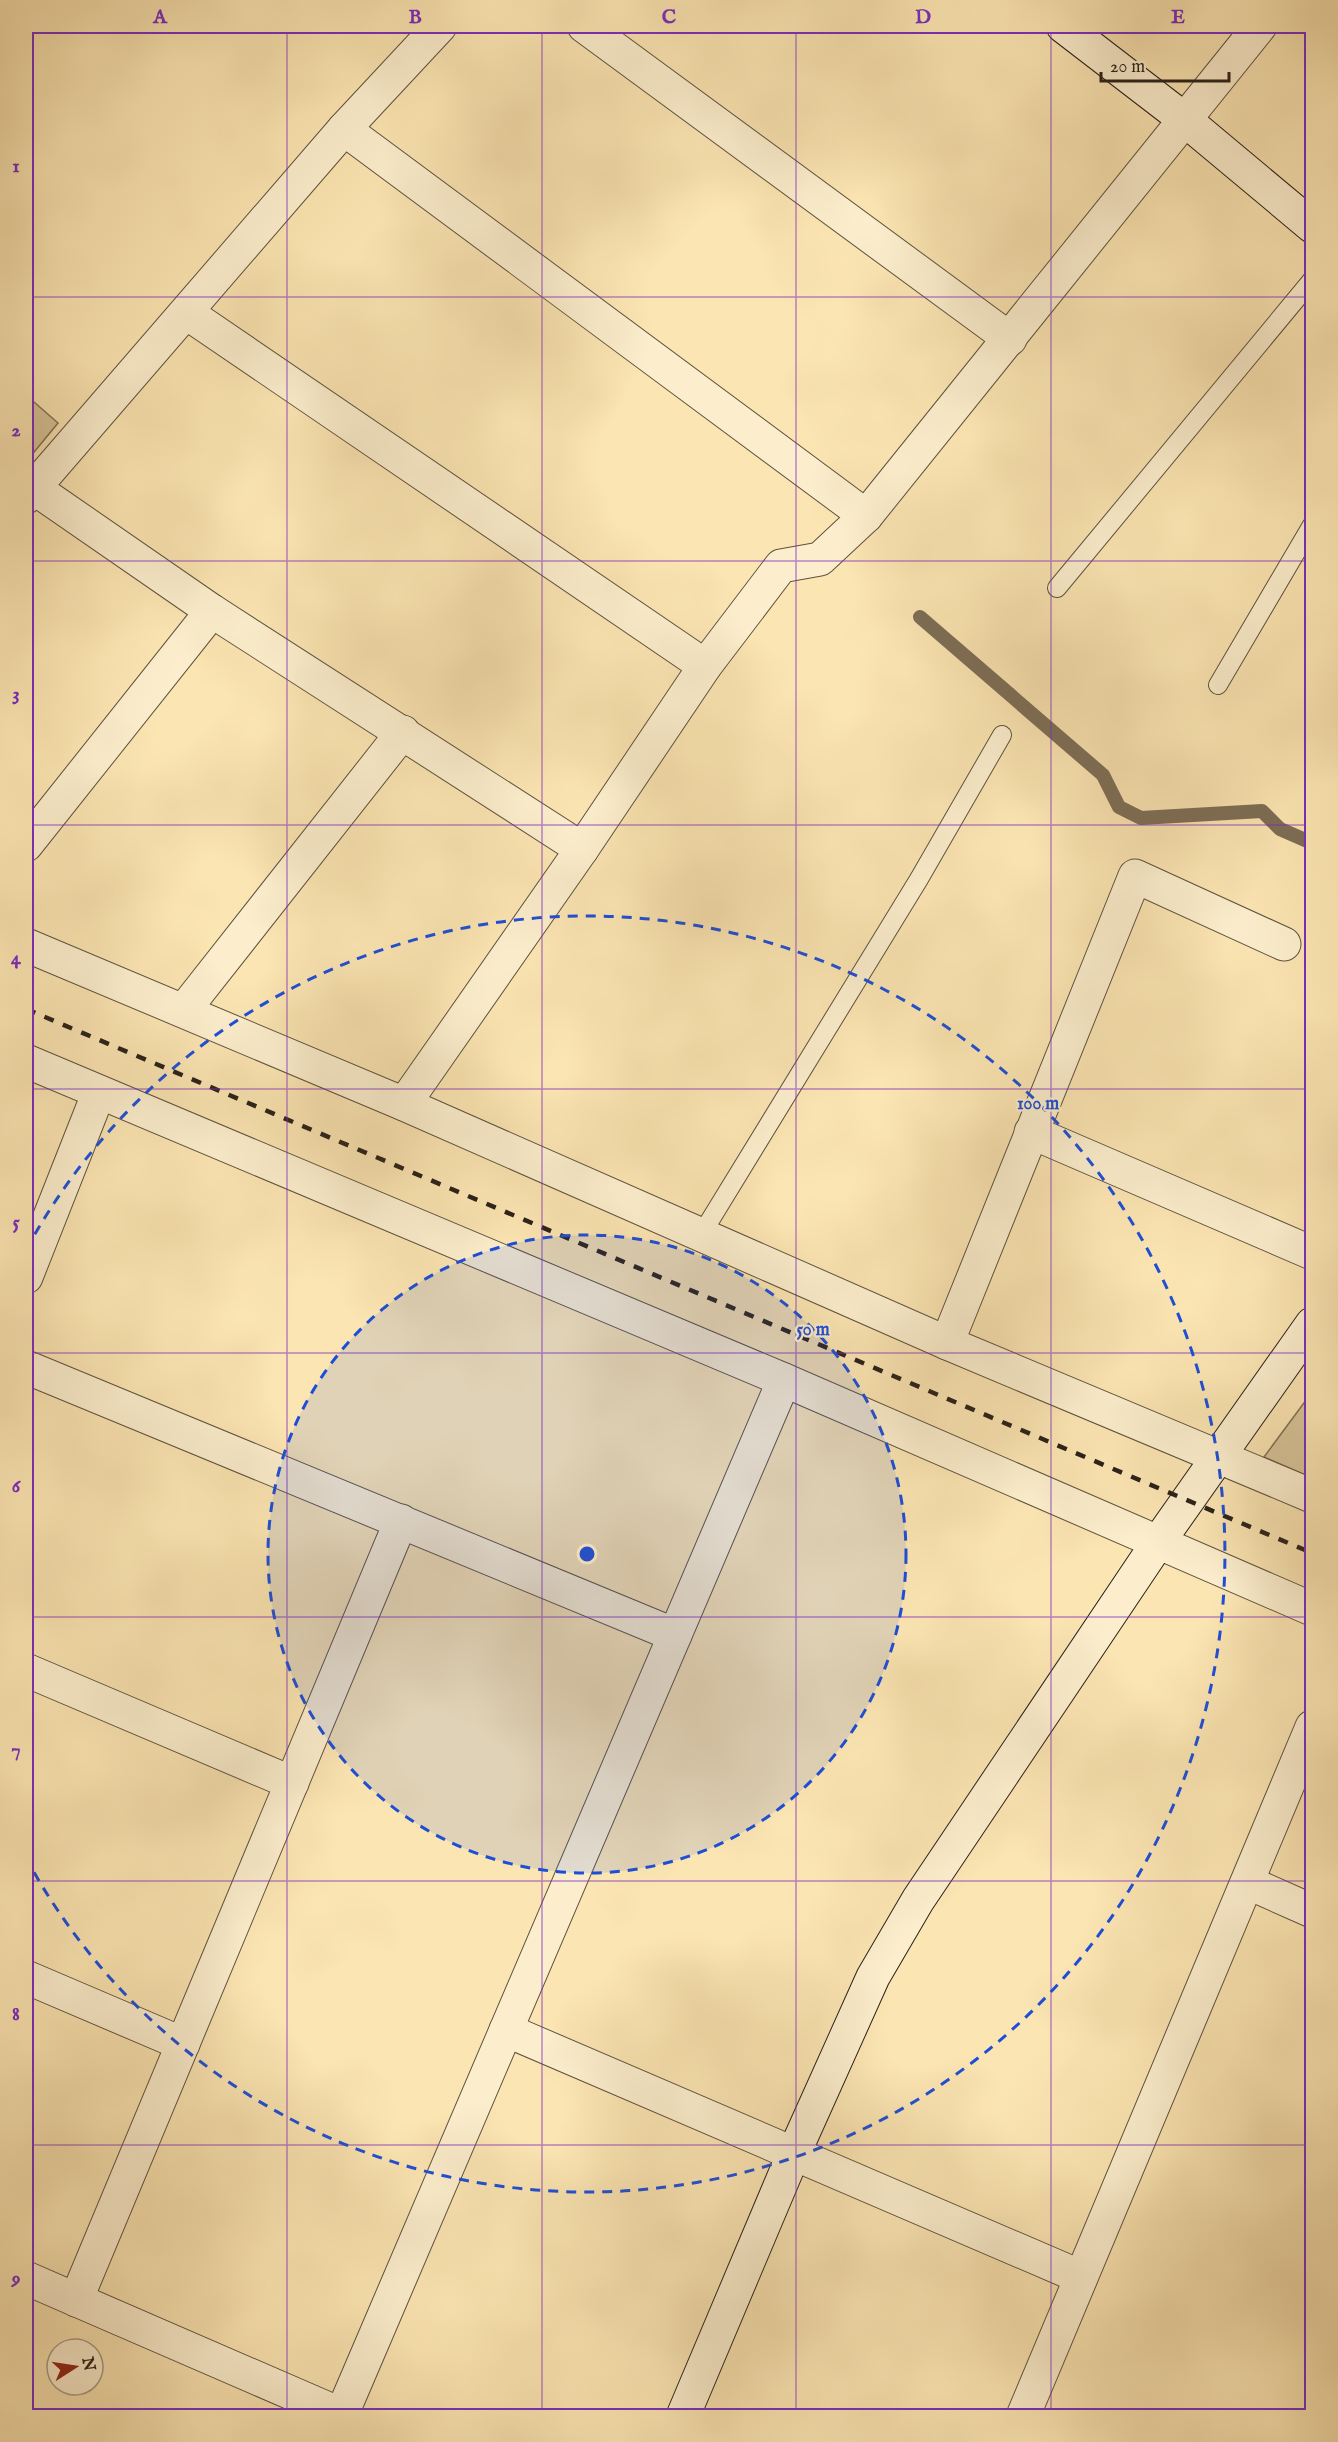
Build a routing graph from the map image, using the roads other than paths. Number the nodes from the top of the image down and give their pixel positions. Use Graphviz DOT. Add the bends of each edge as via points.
graph roads {
  1 [pos="440,26"];
  2 [pos="584,26"];
  3 [pos="1063,26"];
  4 [pos="1260,26"];
  5 [pos="1184,119"];
  6 [pos="344,129"];
  7 [pos="1312,226"];
  8 [pos="1312,280"];
  9 [pos="187,313"];
  10 [pos="1010,339"];
  11 [pos="30,493"];
  12 [pos="866,516"];
  13 [pos="1312,525"];
  14 [pos="1057,588"];
  15 [pos="212,611"];
  16 [pos="705,666"];
  17 [pos="1218,685"];
  18 [pos="403,732"];
  19 [pos="1002,735"];
  20 [pos="26,845"];
  21 [pos="582,849"];
  22 [pos="1284,944"];
  23 [pos="26,945"];
  24 [pos="184,1010"];
  25 [pos="26,1061"];
  26 [pos="99,1092"];
  27 [pos="404,1104"];
  28 [pos="1031,1132"];
  29 [pos="701,1236"];
  30 [pos="1312,1253"];
  31 [pos="26,1277"];
  32 [pos="1312,1324"];
  33 [pos="947,1343"];
  34 [pos="26,1367"];
  35 [pos="784,1380"];
  36 [pos="1220,1456"];
  37 [pos="1312,1496"];
  38 [pos="401,1521"];
  39 [pos="1159,1541"];
  40 [pos="1312,1609"];
  41 [pos="675,1635"];
  42 [pos="26,1670"];
  43 [pos="1312,1727"];
  44 [pos="292,1783"];
  45 [pos="1249,1883"];
  46 [pos="1312,1911"];
  47 [pos="26,1977"];
  48 [pos="506,2030"];
  49 [pos="183,2044"];
  50 [pos="794,2153"];
  51 [pos="1081,2277"];
  52 [pos="26,2278"];
  53 [pos="76,2300"];
  54 [pos="341,2416"];
  55 [pos="683,2416"];
  56 [pos="1023,2416"];
  1 -- 6 [label="street"];
  2 -- 10 [label="street"];
  3 -- 5 [label="street"];
  4 -- 5 [label="street"];
  5 -- 7 [label="street"];
  5 -- 10 [label="street"];
  6 -- 9 [label="street"];
  6 -- 12 [label="street"];
  8 -- 14 [label="lane"];
  9 -- 11 [label="street"];
  9 -- 16 [label="street"];
  10 -- 12 [label="street"];
  11 -- 15 [label="street"];
  12 -- 16 [label="street" via="820,559 781,566"];
  13 -- 17 [label="lane"];
  15 -- 18 [label="street"];
  15 -- 20 [label="street"];
  16 -- 21 [label="street"];
  18 -- 21 [label="street"];
  18 -- 24 [label="street"];
  19 -- 29 [label="lane" via="919,879"];
  21 -- 27 [label="street"];
  22 -- 28 [label="street" via="1134,876"];
  23 -- 24 [label="street"];
  24 -- 27 [label="street"];
  25 -- 26 [label="street"];
  26 -- 31 [label="street"];
  26 -- 35 [label="street"];
  27 -- 29 [label="street"];
  28 -- 30 [label="street"];
  28 -- 33 [label="street"];
  29 -- 33 [label="street"];
  32 -- 36 [label="street"];
  33 -- 36 [label="street"];
  34 -- 38 [label="street"];
  35 -- 39 [label="street"];
  35 -- 41 [label="street"];
  36 -- 37 [label="street"];
  36 -- 39 [label="street"];
  38 -- 41 [label="street"];
  38 -- 44 [label="street"];
  39 -- 40 [label="street"];
  39 -- 50 [label="street" via="918,1900 873,1977"];
  41 -- 48 [label="street"];
  42 -- 44 [label="street"];
  43 -- 45 [label="street"];
  44 -- 49 [label="street"];
  45 -- 46 [label="street"];
  45 -- 51 [label="street"];
  47 -- 49 [label="street"];
  48 -- 50 [label="street"];
  48 -- 54 [label="street"];
  49 -- 53 [label="street"];
  50 -- 51 [label="street"];
  50 -- 55 [label="street"];
  51 -- 56 [label="street"];
  52 -- 53 [label="street"];
  53 -- 54 [label="street"];
}
